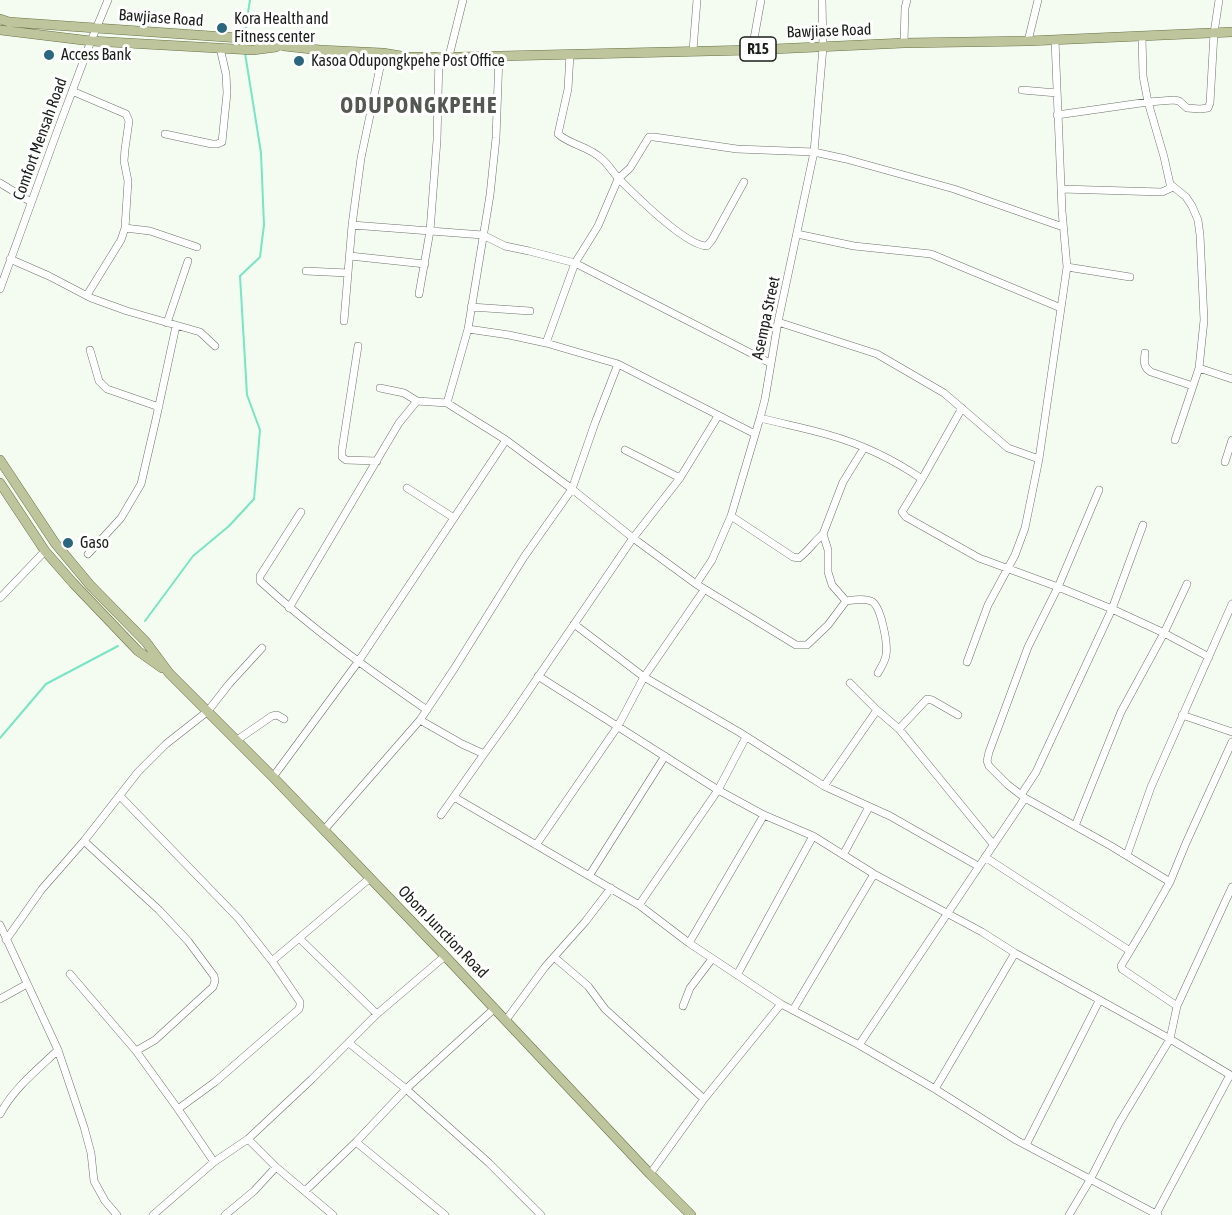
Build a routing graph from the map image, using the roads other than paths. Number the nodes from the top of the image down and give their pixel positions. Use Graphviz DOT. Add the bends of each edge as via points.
graph roads {
  1 [pos="108,0"];
  2 [pos="463,0"];
  3 [pos="696,0"];
  4 [pos="761,0"];
  5 [pos="822,0"];
  6 [pos="907,0"];
  7 [pos="1038,0"];
  8 [pos="1219,0"];
  9 [pos="0,19"];
  10 [pos="97,29"];
  11 [pos="0,30"];
  12 [pos="1232,32"];
  13 [pos="1214,33"];
  14 [pos="1142,36"];
  15 [pos="1055,40"];
  16 [pos="91,41"];
  17 [pos="1028,41"];
  18 [pos="904,43"];
  19 [pos="284,46"];
  20 [pos="823,46"];
  21 [pos="220,48"];
  22 [pos="693,50"];
  23 [pos="752,50"];
  24 [pos="383,53"];
  25 [pos="570,54"];
  26 [pos="439,56"];
  27 [pos="450,56"];
  28 [pos="499,56"];
  29 [pos="1023,90"];
  30 [pos="72,91"];
  31 [pos="1057,93"];
  32 [pos="1148,102"];
  33 [pos="1057,115"];
  34 [pos="165,134"];
  35 [pos="814,152"];
  36 [pos="618,178"];
  37 [pos="744,182"];
  38 [pos="0,183"];
  39 [pos="1173,187"];
  40 [pos="1061,189"];
  41 [pos="31,202"];
  42 [pos="352,225"];
  43 [pos="1063,227"];
  44 [pos="125,228"];
  45 [pos="430,231"];
  46 [pos="797,234"];
  47 [pos="483,235"];
  48 [pos="197,247"];
  49 [pos="350,256"];
  50 [pos="10,259"];
  51 [pos="188,261"];
  52 [pos="574,263"];
  53 [pos="424,264"];
  54 [pos="1066,267"];
  55 [pos="3,270"];
  56 [pos="306,271"];
  57 [pos="348,273"];
  58 [pos="1130,277"];
  59 [pos="0,289"];
  60 [pos="419,294"];
  61 [pos="87,296"];
  62 [pos="471,307"];
  63 [pos="1061,308"];
  64 [pos="530,311"];
  65 [pos="344,321"];
  66 [pos="778,322"];
  67 [pos="167,323"];
  68 [pos="176,326"];
  69 [pos="468,329"];
  70 [pos="546,343"];
  71 [pos="215,346"];
  72 [pos="358,346"];
  73 [pos="90,350"];
  74 [pos="1145,353"];
  75 [pos="770,363"];
  76 [pos="618,364"];
  77 [pos="1199,368"];
  78 [pos="1232,379"];
  79 [pos="1193,386"];
  80 [pos="380,388"];
  81 [pos="417,401"];
  82 [pos="447,403"];
  83 [pos="159,407"];
  84 [pos="962,408"];
  85 [pos="718,416"];
  86 [pos="760,418"];
  87 [pos="755,434"];
  88 [pos="506,440"];
  89 [pos="1174,440"];
  90 [pos="1232,440"];
  91 [pos="864,448"];
  92 [pos="625,450"];
  93 [pos="1039,459"];
  94 [pos="0,460"];
  95 [pos="377,461"];
  96 [pos="1225,462"];
  97 [pos="681,478"];
  98 [pos="922,478"];
  99 [pos="0,483"];
  100 [pos="407,488"];
  101 [pos="572,489"];
  102 [pos="1099,490"];
  103 [pos="301,512"];
  104 [pos="731,516"];
  105 [pos="454,518"];
  106 [pos="1143,525"];
  107 [pos="823,534"];
  108 [pos="633,538"];
  109 [pos="45,551"];
  110 [pos="88,554"];
  111 [pos="1007,568"];
  112 [pos="696,584"];
  113 [pos="1187,584"];
  114 [pos="1058,588"];
  115 [pos="704,590"];
  116 [pos="0,598"];
  117 [pos="846,601"];
  118 [pos="1232,604"];
  119 [pos="289,608"];
  120 [pos="1112,609"];
  121 [pos="574,624"];
  122 [pos="1164,633"];
  123 [pos="262,648"];
  124 [pos="1209,657"];
  125 [pos="358,662"];
  126 [pos="967,663"];
  127 [pos="169,673"];
  128 [pos="878,673"];
  129 [pos="538,676"];
  130 [pos="644,677"];
  131 [pos="850,683"];
  132 [pos="427,710"];
  133 [pos="877,710"];
  134 [pos="208,711"];
  135 [pos="958,715"];
  136 [pos="1182,715"];
  137 [pos="284,718"];
  138 [pos="420,720"];
  139 [pos="618,726"];
  140 [pos="899,729"];
  141 [pos="1232,732"];
  142 [pos="746,737"];
  143 [pos="237,740"];
  144 [pos="1232,742"];
  145 [pos="484,754"];
  146 [pos="665,756"];
  147 [pos="273,777"];
  148 [pos="824,786"];
  149 [pos="718,790"];
  150 [pos="120,796"];
  151 [pos="1023,796"];
  152 [pos="454,797"];
  153 [pos="868,807"];
  154 [pos="441,815"];
  155 [pos="764,815"];
  156 [pos="1076,826"];
  157 [pos="324,830"];
  158 [pos="813,836"];
  159 [pos="84,842"];
  160 [pos="993,844"];
  161 [pos="537,845"];
  162 [pos="843,855"];
  163 [pos="1127,855"];
  164 [pos="985,856"];
  165 [pos="978,866"];
  166 [pos="874,874"];
  167 [pos="589,876"];
  168 [pos="370,878"];
  169 [pos="1170,882"];
  170 [pos="1232,887"];
  171 [pos="611,888"];
  172 [pos="639,905"];
  173 [pos="946,914"];
  174 [pos="0,925"];
  175 [pos="4,938"];
  176 [pos="299,938"];
  177 [pos="689,943"];
  178 [pos="1130,951"];
  179 [pos="1015,954"];
  180 [pos="445,956"];
  181 [pos="554,957"];
  182 [pos="712,959"];
  183 [pos="272,961"];
  184 [pos="70,974"];
  185 [pos="737,975"];
  186 [pos="27,984"];
  187 [pos="0,999"];
  188 [pos="1099,1001"];
  189 [pos="781,1004"];
  190 [pos="683,1006"];
  191 [pos="1177,1006"];
  192 [pos="495,1008"];
  193 [pos="793,1010"];
  194 [pos="377,1014"];
  195 [pos="507,1020"];
  196 [pos="1170,1039"];
  197 [pos="349,1043"];
  198 [pos="859,1045"];
  199 [pos="58,1050"];
  200 [pos="136,1051"];
  201 [pos="1231,1075"];
  202 [pos="406,1089"];
  203 [pos="935,1089"];
  204 [pos="704,1099"];
  205 [pos="178,1109"];
  206 [pos="0,1114"];
  207 [pos="248,1139"];
  208 [pos="356,1142"];
  209 [pos="1026,1145"];
  210 [pos="214,1162"];
  211 [pos="276,1167"];
  212 [pos="650,1174"];
  213 [pos="1090,1180"];
  214 [pos="305,1191"];
  215 [pos="117,1215"];
  216 [pos="153,1215"];
  217 [pos="225,1215"];
  218 [pos="333,1215"];
  219 [pos="445,1215"];
  220 [pos="541,1215"];
  221 [pos="691,1215"];
  222 [pos="1069,1215"];
  223 [pos="1157,1215"];
  1 -- 10 [label="street, Comfort Mensah Road"];
  2 -- 27 [label="street"];
  3 -- 22 [label="street"];
  4 -- 23 [label="street"];
  5 -- 20 [label="street, Asempa Street"];
  6 -- 18 [label="street"];
  7 -- 17 [label="street"];
  8 -- 13 [label="street"];
  9 -- 10 [label="main road, Bawjiase Road / R15"];
  10 -- 16 [label="street, Comfort Mensah Road"];
  10 -- 19 [label="main road, Bawjiase Road / R15" via="254,39"];
  11 -- 16 [label="main road, Bawjiase Road / R15"];
  12 -- 13 [label="main road, Bawjiase Road / R15"];
  13 -- 14 [label="main road, Bawjiase Road / R15"];
  13 -- 32 [label="street" via="1208,108 1188,108 1174,100"];
  14 -- 15 [label="main road, Bawjiase Road / R15"];
  14 -- 32 [label="street"];
  15 -- 17 [label="main road, Bawjiase Road / R15"];
  15 -- 31 [label="street"];
  16 -- 21 [label="main road, Bawjiase Road / R15"];
  16 -- 30 [label="street, Comfort Mensah Road"];
  17 -- 18 [label="main road, Bawjiase Road / R15"];
  18 -- 20 [label="main road, Bawjiase Road / R15"];
  19 -- 21 [label="main road, Bawjiase Road / R15" via="253,50"];
  19 -- 24 [label="main road, Bawjiase Road / R15"];
  20 -- 23 [label="main road, Bawjiase Road / R15"];
  20 -- 35 [label="street, Asempa Street"];
  21 -- 34 [label="street" via="227,93 222,142 212,144"];
  22 -- 23 [label="main road, Bawjiase Road / R15"];
  22 -- 25 [label="main road, Bawjiase Road / R15"];
  24 -- 26 [label="main road, Bawjiase Road / R15"];
  24 -- 42 [label="street" via="361,158"];
  25 -- 28 [label="main road, Bawjiase Road / R15"];
  25 -- 36 [label="street" via="568,89 558,134 588,148"];
  26 -- 27 [label="main road, Bawjiase Road / R15"];
  26 -- 45 [label="street"];
  27 -- 28 [label="main road, Bawjiase Road / R15"];
  28 -- 47 [label="street" via="496,138"];
  29 -- 31 [label="street"];
  30 -- 41 [label="street, Comfort Mensah Road"];
  30 -- 44 [label="street" via="128,117"];
  31 -- 33 [label="street"];
  32 -- 33 [label="street"];
  32 -- 39 [label="street"];
  33 -- 40 [label="street"];
  35 -- 36 [label="street" via="737,149 654,137 649,138 630,168"];
  35 -- 43 [label="street" via="954,189"];
  35 -- 46 [label="street, Asempa Street"];
  36 -- 37 [label="street" via="665,222 700,246 707,246 712,240"];
  36 -- 52 [label="street" via="598,226"];
  38 -- 41 [label="street"];
  39 -- 40 [label="street" via="1162,192"];
  39 -- 77 [label="street" via="1186,197 1198,220 1204,320"];
  40 -- 43 [label="street"];
  41 -- 50 [label="street, Comfort Mensah Road"];
  42 -- 45 [label="street"];
  42 -- 49 [label="street"];
  43 -- 54 [label="street"];
  44 -- 48 [label="street" via="150,231"];
  44 -- 61 [label="street"];
  45 -- 47 [label="street"];
  45 -- 53 [label="street"];
  46 -- 63 [label="street" via="854,246 931,254"];
  46 -- 66 [label="street, Asempa Street"];
  47 -- 52 [label="street" via="505,246"];
  47 -- 62 [label="street"];
  49 -- 53 [label="street"];
  49 -- 57 [label="street"];
  50 -- 55 [label="street, Comfort Mensah Road"];
  50 -- 61 [label="street"];
  51 -- 67 [label="street"];
  52 -- 70 [label="street"];
  52 -- 75 [label="street"];
  53 -- 60 [label="street"];
  54 -- 58 [label="street"];
  54 -- 63 [label="street"];
  55 -- 59 [label="street, Comfort Mensah Road"];
  56 -- 57 [label="street"];
  57 -- 65 [label="street"];
  61 -- 67 [label="street"];
  62 -- 64 [label="street"];
  62 -- 69 [label="street"];
  63 -- 93 [label="street"];
  66 -- 75 [label="street, Asempa Street"];
  66 -- 84 [label="street" via="877,354 944,393"];
  67 -- 68 [label="street"];
  68 -- 71 [label="street" via="200,332"];
  68 -- 83 [label="street"];
  69 -- 70 [label="street"];
  69 -- 82 [label="street"];
  70 -- 76 [label="street"];
  72 -- 95 [label="street" via="342,457"];
  73 -- 83 [label="street" via="99,381 107,389"];
  74 -- 79 [label="street" via="1147,369"];
  75 -- 86 [label="street, Asempa Street"];
  76 -- 85 [label="street"];
  76 -- 101 [label="street"];
  77 -- 78 [label="street"];
  77 -- 79 [label="street"];
  79 -- 89 [label="street"];
  80 -- 81 [label="street" via="404,393"];
  81 -- 82 [label="street"];
  81 -- 95 [label="street"];
  82 -- 88 [label="street"];
  83 -- 110 [label="street" via="141,484 121,518"];
  84 -- 93 [label="street" via="1008,448"];
  84 -- 98 [label="street"];
  85 -- 87 [label="street"];
  85 -- 97 [label="street"];
  86 -- 87 [label="street, Asempa Street"];
  86 -- 91 [label="street" via="830,435"];
  87 -- 104 [label="street, Asempa Street"];
  88 -- 101 [label="street"];
  88 -- 105 [label="street"];
  90 -- 96 [label="street"];
  91 -- 98 [label="street"];
  91 -- 107 [label="street" via="843,482"];
  92 -- 97 [label="street"];
  93 -- 111 [label="street" via="1025,528"];
  94 -- 127 [label="main road, Obom Junction Road" via="55,543 146,642"];
  95 -- 119 [label="street"];
  97 -- 108 [label="street"];
  98 -- 111 [label="street" via="904,507 906,517 979,558"];
  99 -- 109 [label="main road, Obom Junction Road"];
  100 -- 105 [label="street"];
  101 -- 108 [label="street"];
  101 -- 132 [label="street"];
  102 -- 114 [label="street"];
  103 -- 119 [label="street" via="260,576 260,581"];
  104 -- 107 [label="street" via="793,557 799,558"];
  104 -- 112 [label="street, Asempa Street" via="712,560"];
  105 -- 125 [label="street"];
  106 -- 120 [label="street"];
  107 -- 117 [label="street" via="832,585"];
  108 -- 112 [label="street"];
  108 -- 121 [label="street"];
  109 -- 116 [label="street"];
  109 -- 127 [label="main road, Obom Junction Road" via="138,651"];
  111 -- 114 [label="street"];
  111 -- 126 [label="street" via="988,605"];
  112 -- 115 [label="street"];
  113 -- 122 [label="street"];
  114 -- 120 [label="street"];
  114 -- 151 [label="street" via="1028,647 987,761"];
  115 -- 117 [label="street" via="796,645 807,645"];
  115 -- 130 [label="street"];
  117 -- 128 [label="street" via="859,599 876,604 886,640 884,664"];
  118 -- 124 [label="street"];
  119 -- 125 [label="street"];
  120 -- 122 [label="street"];
  120 -- 151 [label="street"];
  121 -- 129 [label="street"];
  121 -- 130 [label="street"];
  122 -- 124 [label="street"];
  122 -- 156 [label="street" via="1121,712"];
  123 -- 134 [label="street"];
  124 -- 136 [label="street"];
  125 -- 132 [label="street"];
  125 -- 147 [label="street"];
  127 -- 134 [label="main road, Obom Junction Road"];
  129 -- 139 [label="street"];
  129 -- 145 [label="street"];
  130 -- 139 [label="street"];
  130 -- 142 [label="street"];
  131 -- 133 [label="street"];
  132 -- 138 [label="street"];
  133 -- 140 [label="street"];
  133 -- 148 [label="street"];
  134 -- 143 [label="main road, Obom Junction Road"];
  134 -- 150 [label="street" via="166,744"];
  135 -- 140 [label="street" via="927,699"];
  136 -- 141 [label="street"];
  136 -- 163 [label="street"];
  137 -- 143 [label="street" via="272,716"];
  138 -- 145 [label="street"];
  138 -- 157 [label="street"];
  139 -- 146 [label="street"];
  139 -- 161 [label="street"];
  140 -- 160 [label="street"];
  142 -- 148 [label="street"];
  142 -- 149 [label="street"];
  143 -- 147 [label="main road, Obom Junction Road"];
  144 -- 169 [label="street"];
  145 -- 152 [label="street"];
  146 -- 149 [label="street"];
  146 -- 167 [label="street"];
  147 -- 157 [label="main road, Obom Junction Road"];
  148 -- 153 [label="street"];
  149 -- 155 [label="street"];
  149 -- 172 [label="street"];
  150 -- 159 [label="street"];
  150 -- 183 [label="street" via="238,918"];
  151 -- 156 [label="street"];
  151 -- 160 [label="street"];
  152 -- 154 [label="street"];
  152 -- 161 [label="street"];
  153 -- 162 [label="street"];
  153 -- 165 [label="street"];
  155 -- 158 [label="street"];
  155 -- 177 [label="street"];
  156 -- 163 [label="street"];
  157 -- 168 [label="main road, Obom Junction Road"];
  158 -- 162 [label="street"];
  158 -- 185 [label="street"];
  159 -- 175 [label="street"];
  159 -- 200 [label="street" via="159,910 214,976 213,987 155,1040"];
  160 -- 164 [label="street"];
  161 -- 167 [label="street"];
  162 -- 166 [label="street"];
  163 -- 169 [label="street"];
  164 -- 165 [label="street"];
  164 -- 178 [label="street"];
  165 -- 173 [label="street"];
  166 -- 173 [label="street"];
  166 -- 193 [label="street"];
  167 -- 171 [label="street"];
  168 -- 176 [label="street"];
  168 -- 180 [label="main road, Obom Junction Road"];
  169 -- 178 [label="street"];
  170 -- 191 [label="street"];
  171 -- 172 [label="street"];
  171 -- 181 [label="street"];
  172 -- 177 [label="street"];
  173 -- 179 [label="street"];
  173 -- 198 [label="street"];
  174 -- 175 [label="street"];
  175 -- 186 [label="street"];
  176 -- 183 [label="street"];
  176 -- 194 [label="street"];
  177 -- 182 [label="street"];
  178 -- 191 [label="street" via="1122,969"];
  179 -- 188 [label="street"];
  179 -- 203 [label="street"];
  180 -- 192 [label="main road, Obom Junction Road"];
  180 -- 194 [label="street"];
  181 -- 195 [label="street"];
  181 -- 204 [label="street"];
  182 -- 185 [label="street"];
  182 -- 190 [label="street" via="690,988"];
  183 -- 205 [label="street" via="300,1002 298,1009"];
  184 -- 200 [label="street"];
  185 -- 189 [label="street"];
  186 -- 187 [label="street"];
  186 -- 199 [label="street"];
  188 -- 196 [label="street"];
  188 -- 209 [label="street"];
  189 -- 193 [label="street"];
  189 -- 204 [label="street"];
  191 -- 196 [label="street"];
  192 -- 195 [label="main road, Obom Junction Road"];
  192 -- 202 [label="street"];
  193 -- 198 [label="street"];
  194 -- 197 [label="street"];
  195 -- 212 [label="main road, Obom Junction Road"];
  196 -- 201 [label="street"];
  196 -- 213 [label="street"];
  197 -- 202 [label="street"];
  197 -- 207 [label="street"];
  198 -- 203 [label="street"];
  199 -- 206 [label="street" via="25,1080"];
  199 -- 215 [label="street" via="89,1145 94,1181"];
  200 -- 205 [label="street"];
  201 -- 223 [label="street"];
  202 -- 208 [label="street"];
  202 -- 220 [label="street"];
  203 -- 209 [label="street"];
  204 -- 212 [label="street"];
  205 -- 210 [label="street"];
  207 -- 210 [label="street"];
  207 -- 211 [label="street"];
  208 -- 214 [label="street"];
  208 -- 219 [label="street"];
  209 -- 213 [label="street"];
  210 -- 216 [label="street"];
  211 -- 214 [label="street"];
  211 -- 217 [label="street"];
  212 -- 221 [label="main road, Obom Junction Road"];
  213 -- 222 [label="street"];
  213 -- 223 [label="street"];
  214 -- 218 [label="street"];
}
